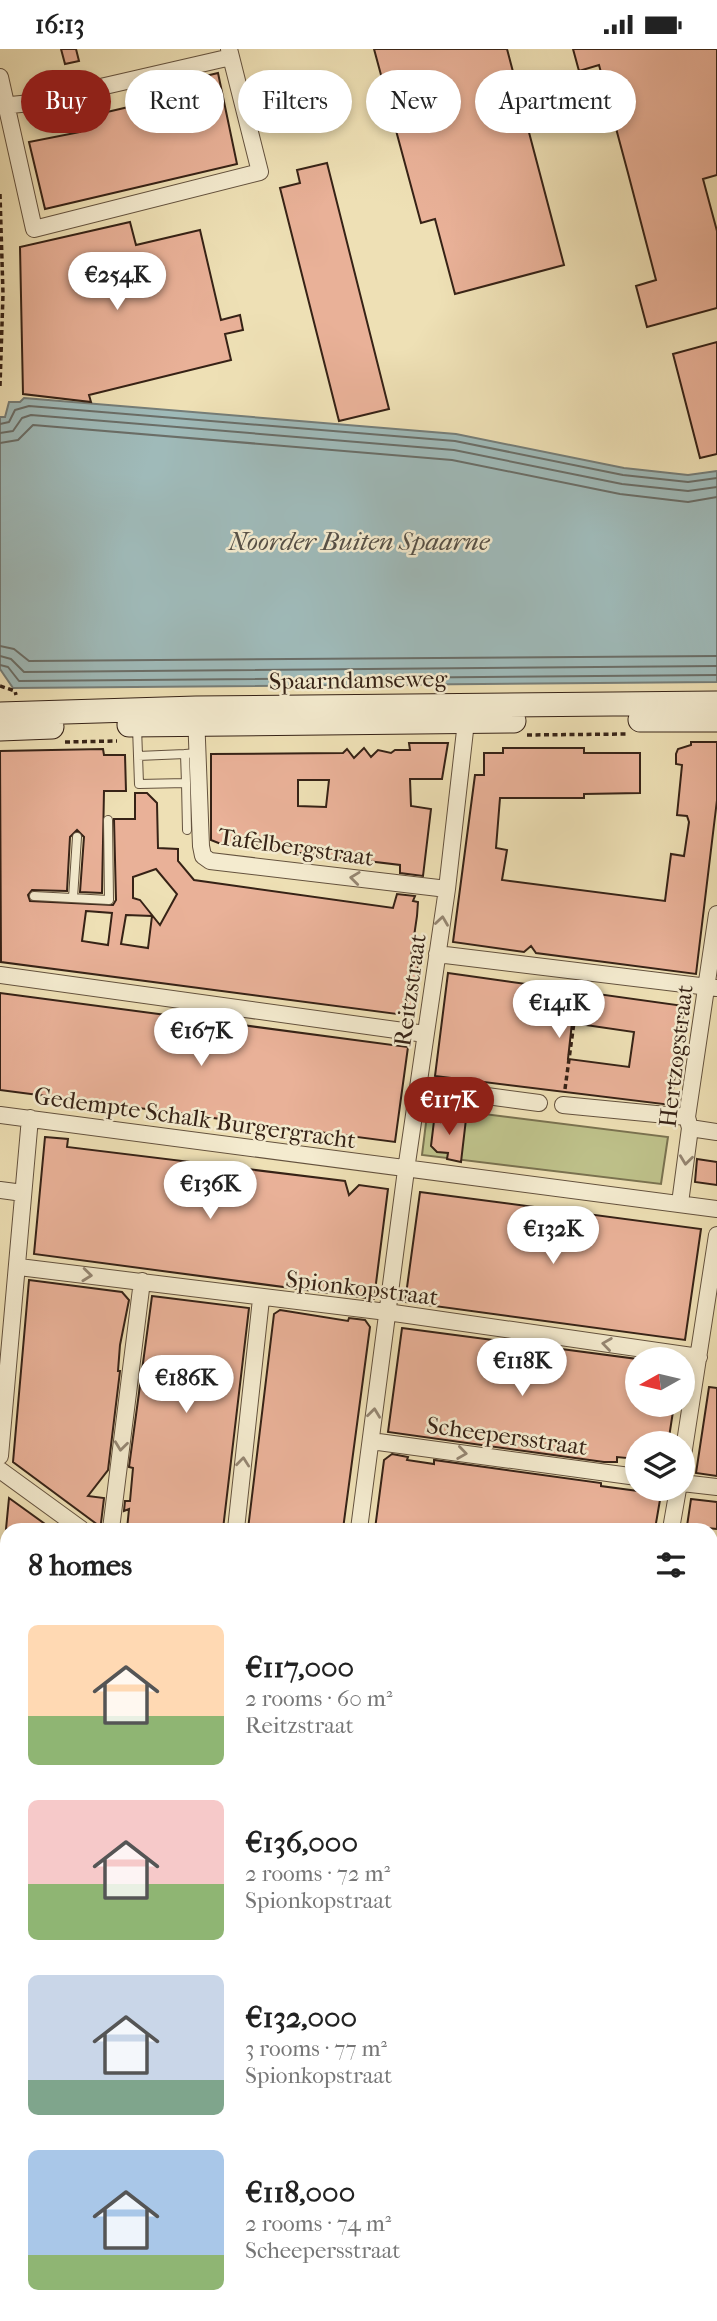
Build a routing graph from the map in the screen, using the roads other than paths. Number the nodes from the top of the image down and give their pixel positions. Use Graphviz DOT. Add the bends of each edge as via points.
graph roads {
  1 [pos="230,53"];
  2 [pos="0,77"];
  3 [pos="3,105"];
  4 [pos="717,703"];
  5 [pos="467,713"];
  6 [pos="0,714"];
  7 [pos="196,716"];
  8 [pos="136,718"];
  9 [pos="717,720"];
  10 [pos="0,729"];
  11 [pos="191,754"];
  12 [pos="138,756"];
  13 [pos="186,783"];
  14 [pos="108,820"];
  15 [pos="187,830"];
  16 [pos="76,837"];
  17 [pos="447,889"];
  18 [pos="34,896"];
  19 [pos="73,898"];
  20 [pos="717,914"];
  21 [pos="437,954"];
  22 [pos="0,975"];
  23 [pos="712,987"];
  24 [pos="425,1034"];
  25 [pos="420,1087"];
  26 [pos="539,1103"];
  27 [pos="563,1105"];
  28 [pos="0,1115"];
  29 [pos="30,1118"];
  30 [pos="689,1123"];
  31 [pos="717,1132"];
  32 [pos="406,1170"];
  33 [pos="0,1190"];
  34 [pos="23,1193"];
  35 [pos="680,1203"];
  36 [pos="717,1209"];
  37 [pos="717,1235"];
  38 [pos="19,1267"];
  39 [pos="142,1281"];
  40 [pos="261,1299"];
  41 [pos="387,1313"];
  42 [pos="699,1357"];
  43 [pos="687,1431"];
  44 [pos="370,1441"];
  45 [pos="0,1457"];
  46 [pos="0,1470"];
  47 [pos="625,1475"];
  48 [pos="695,1484"];
  49 [pos="717,1487"];
  50 [pos="676,1501"];
  51 [pos="73,1523"];
  52 [pos="112,1523"];
  53 [pos="237,1523"];
  54 [pos="360,1523"];
  55 [pos="672,1523"];
  1 -- 3 [label="street" via="43,100"];
  1 -- 3 [label="street" via="260,172 34,229"];
  2 -- 3 [label="street"];
  4 -- 5 [label="main road, Spaarndamseweg"];
  5 -- 7 [label="main road, Spaarndamseweg"];
  5 -- 9 [label="main road, Spaarndamseweg"];
  5 -- 17 [label="street, Reitzstraat"];
  6 -- 8 [label="main road, Spaarndamseweg"];
  7 -- 8 [label="main road, Spaarndamseweg"];
  7 -- 11 [label="street, Tafelbergstraat"];
  8 -- 10 [label="main road, Spaarndamseweg"];
  8 -- 12 [label="lane"];
  11 -- 12 [label="lane"];
  11 -- 13 [label="lane"];
  17 -- 11 [label="street, Tafelbergstraat, one-way" via="210,861 201,846"];
  12 -- 13 [label="lane" via="139,784"];
  13 -- 15 [label="lane"];
  14 -- 19 [label="lane" via="108,900"];
  16 -- 19 [label="lane"];
  21 -- 17 [label="street, Reitzstraat, one-way"];
  18 -- 19 [label="lane"];
  20 -- 23 [label="street, Hertzogstraat"];
  21 -- 23 [label="street"];
  21 -- 24 [label="street, Reitzstraat"];
  22 -- 24 [label="street"];
  23 -- 30 [label="street, Hertzogstraat"];
  24 -- 25 [label="street, Reitzstraat"];
  25 -- 26 [label="street"];
  25 -- 32 [label="street, Reitzstraat"];
  27 -- 30 [label="street"];
  28 -- 29 [label="street, Gedempte Schalk Burgergracht"];
  29 -- 32 [label="street, Gedempte Schalk Burgergracht"];
  29 -- 34 [label="street"];
  30 -- 31 [label="street"];
  30 -- 35 [label="street, Hertzogstraat, one-way"];
  32 -- 35 [label="street, Gedempte Schalk Burgergracht"];
  32 -- 41 [label="street, Reitzstraat"];
  33 -- 34 [label="street"];
  34 -- 38 [label="street"];
  35 -- 36 [label="street, Gedempte Schalk Burgergracht"];
  37 -- 42 [label="street"];
  38 -- 39 [label="street, Spionkopstraat, one-way"];
  38 -- 45 [label="street"];
  39 -- 40 [label="street, Spionkopstraat"];
  39 -- 52 [label="street, one-way"];
  40 -- 41 [label="street, Spionkopstraat"];
  53 -- 40 [label="street, one-way"];
  42 -- 41 [label="street, Spionkopstraat, one-way"];
  44 -- 41 [label="street, Reitzstraat, one-way"];
  42 -- 43 [label="street"];
  44 -- 47 [label="street, Scheepersstraat, one-way"];
  44 -- 54 [label="street, Reitzstraat"];
  46 -- 51 [label="street"];
  48 -- 49 [label="street"];
  50 -- 55 [label="street"];
}
